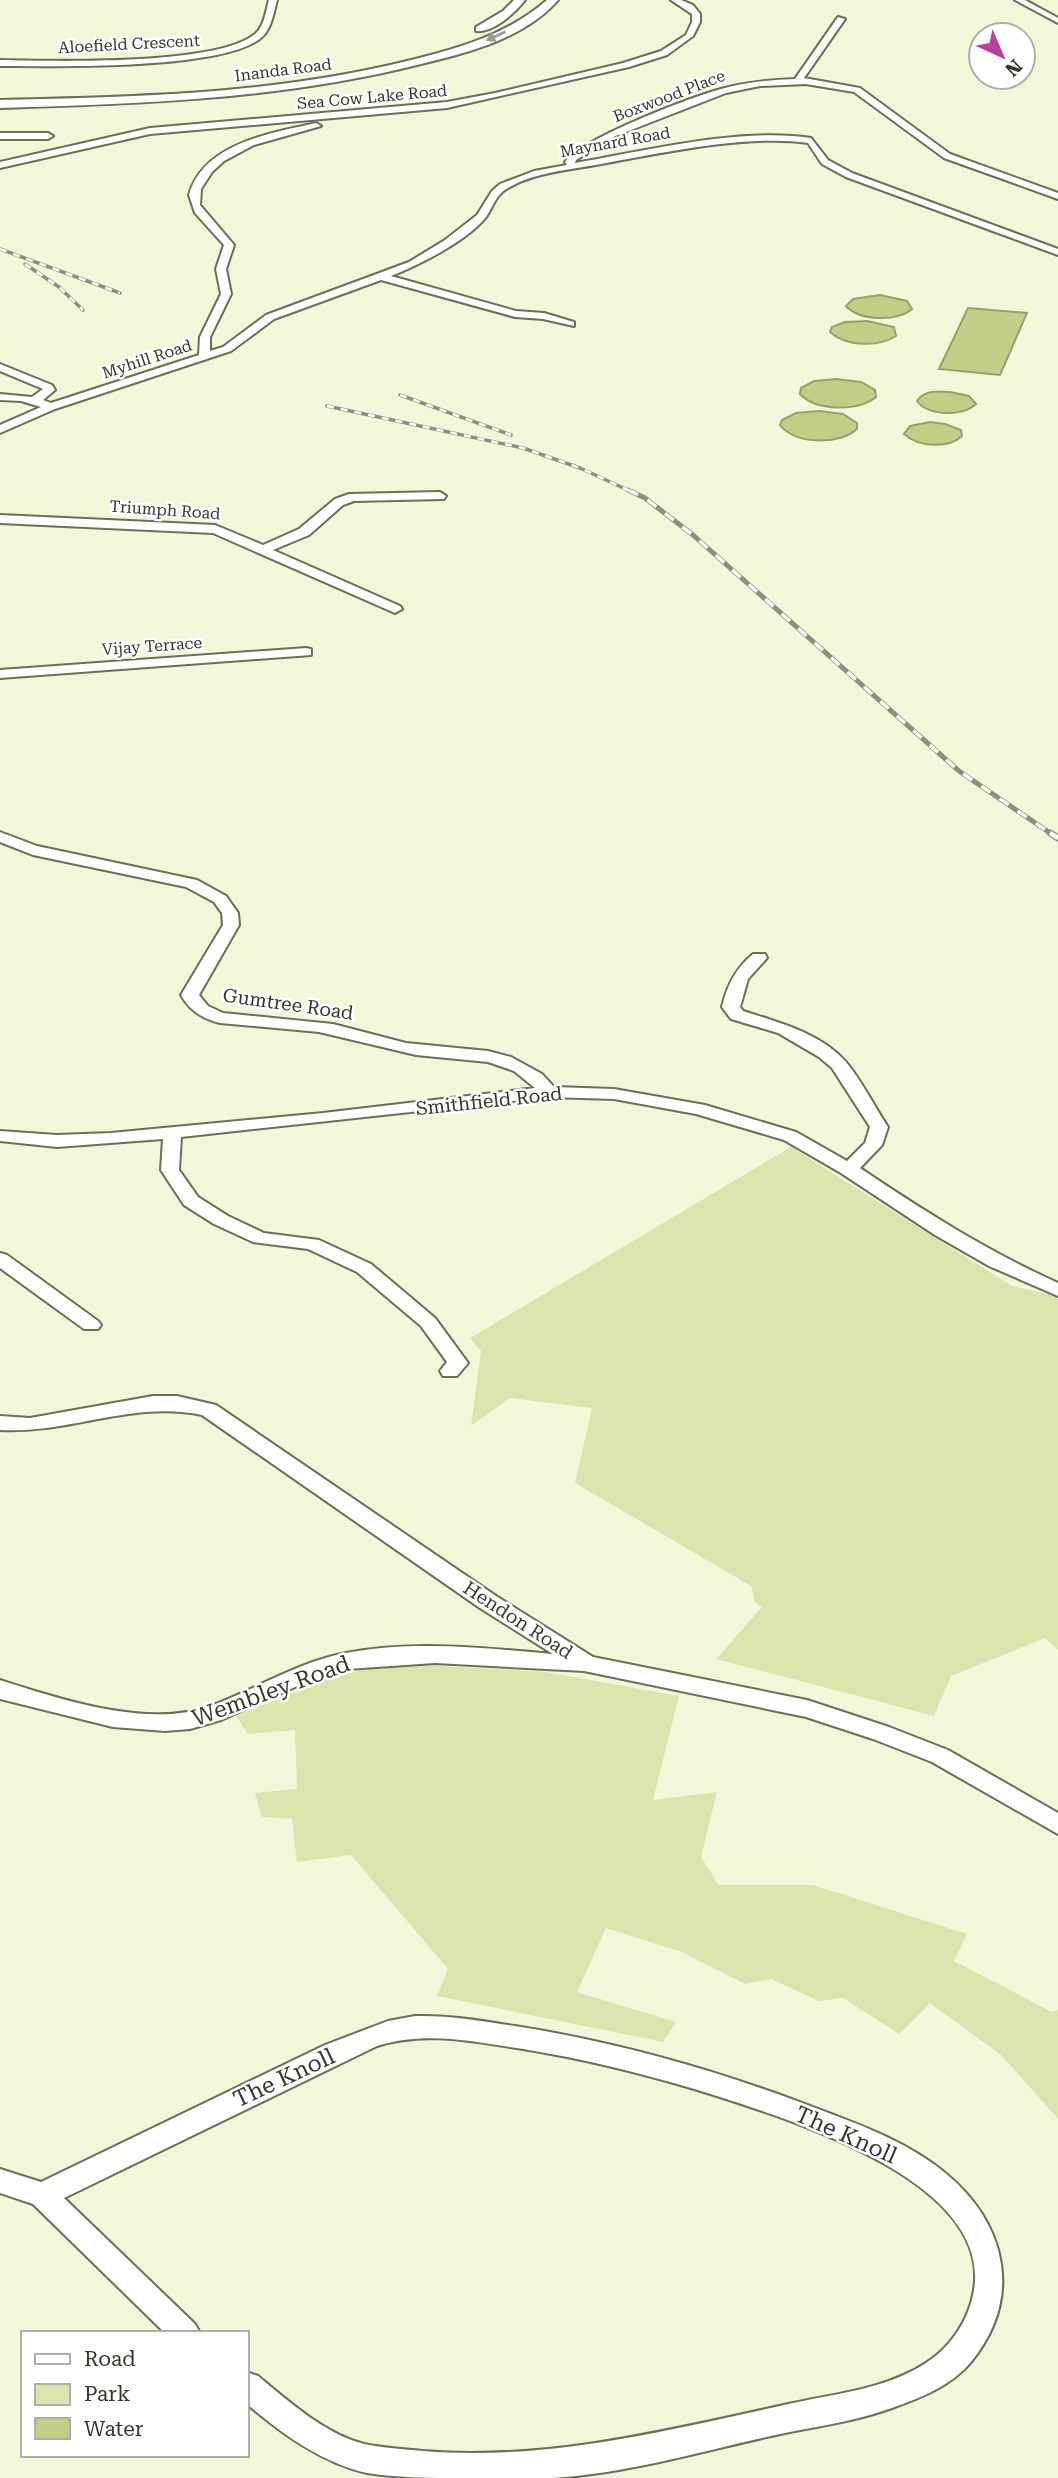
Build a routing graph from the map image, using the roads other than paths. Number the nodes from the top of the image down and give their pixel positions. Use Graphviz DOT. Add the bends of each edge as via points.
graph roads {
  1 [pos="273,0"];
  2 [pos="520,0"];
  3 [pos="553,0"];
  4 [pos="674,0"];
  5 [pos="1019,0"];
  6 [pos="841,19"];
  7 [pos="1058,21"];
  8 [pos="0,63"];
  9 [pos="799,80"];
  10 [pos="0,94"];
  11 [pos="468,102"];
  12 [pos="0,104"];
  13 [pos="0,136"];
  14 [pos="48,136"];
  15 [pos="0,165"];
  16 [pos="572,166"];
  17 [pos="1058,196"];
  18 [pos="1058,252"];
  19 [pos="383,276"];
  20 [pos="570,324"];
  21 [pos="204,357"];
  22 [pos="0,367"];
  23 [pos="0,397"];
  24 [pos="34,401"];
  25 [pos="51,407"];
  26 [pos="0,429"];
  27 [pos="440,496"];
  28 [pos="0,519"];
  29 [pos="265,549"];
  30 [pos="395,609"];
  31 [pos="306,653"];
  32 [pos="0,674"];
  33 [pos="0,837"];
  34 [pos="759,958"];
  35 [pos="549,1092"];
  36 [pos="172,1133"];
  37 [pos="0,1136"];
  38 [pos="848,1169"];
  39 [pos="0,1259"];
  40 [pos="1058,1290"];
  41 [pos="91,1325"];
  42 [pos="450,1371"];
  43 [pos="0,1423"];
  44 [pos="587,1664"];
  45 [pos="0,1689"];
  46 [pos="1058,1825"];
  47 [pos="0,2181"];
  48 [pos="42,2195"];
  49 [pos="183,2331"];
  50 [pos="248,2387"];
  1 -- 8 [label="street, Aloefield Crescent" via="261,34 225,51 165,59"];
  2 -- 10 [label="main road, Inanda Road" via="470,34 349,69 176,90"];
  3 -- 12 [label="main road, Inanda Road, one-way" via="530,19 488,40 366,74 177,98"];
  4 -- 11 [label="street, Sea Cow Lake Road" via="690,7 696,22 689,36 664,53"];
  5 -- 7 [label="street"];
  6 -- 9 [label="street"];
  9 -- 16 [label="street, Boxwood Place" via="748,84 697,100 600,140 573,158"];
  9 -- 17 [label="street, Boxwood Place" via="857,90 947,156"];
  11 -- 15 [label="street, Sea Cow Lake Road" via="150,131"];
  11 -- 21 [label="street, Myhill Road" via="303,129 240,149 209,167 195,190 196,207 229,244 221,269 226,294 205,337"];
  13 -- 14 [label="street"];
  16 -- 18 [label="street, Maynard Road" via="687,146 800,138 815,144 828,165 849,175"];
  16 -- 19 [label="street, Maynard Road" via="503,186 481,217 449,242"];
  19 -- 20 [label="street" via="515,314"];
  19 -- 21 [label="street, Maynard Road" via="270,317 227,348"];
  21 -- 25 [label="street, Myhill Road"];
  22 -- 24 [label="street" via="48,387"];
  23 -- 24 [label="street"];
  24 -- 25 [label="street"];
  25 -- 26 [label="street, Myhill Road"];
  27 -- 29 [label="street" via="353,497 339,502 304,532"];
  28 -- 29 [label="street, Triumph Road" via="204,527"];
  29 -- 30 [label="street, Triumph Road"];
  31 -- 32 [label="street, Vijay Terrace"];
  33 -- 35 [label="street, Gumtree Road" via="33,850 191,883 220,899 230,912 231,925 190,995 194,1004 208,1013 335,1029 415,1050 500,1059 531,1072"];
  34 -- 38 [label="street" via="741,974 731,1007 737,1015 809,1042 839,1065 879,1127 873,1146"];
  35 -- 36 [label="street, Smithfield Road"];
  35 -- 38 [label="street, Smithfield Road" via="614,1094 721,1114 784,1133"];
  36 -- 37 [label="street, Smithfield Road" via="78,1140"];
  36 -- 42 [label="street" via="170,1170 191,1201 260,1238 312,1244 364,1268 428,1322 458,1363"];
  38 -- 40 [label="street, Smithfield Road" via="985,1256"];
  39 -- 41 [label="street"];
  43 -- 44 [label="street, Hendon Road" via="30,1425 153,1404 177,1403 209,1410 488,1602"];
  44 -- 45 [label="street, Wembley Road" via="392,1654 343,1662 211,1715 170,1723 108,1715"];
  44 -- 46 [label="street, Hendon Road" via="807,1709 881,1733 940,1756"];
  47 -- 48 [label="street"];
  48 -- 49 [label="street"];
  48 -- 50 [label="street, The Knoll" via="314,2063 403,2028 431,2026 569,2044 642,2062 749,2094 861,2138 933,2180 965,2214 985,2249 990,2290 975,2332 953,2361 917,2385 887,2396 565,2466 489,2476 414,2470 363,2458 328,2443"];
}
